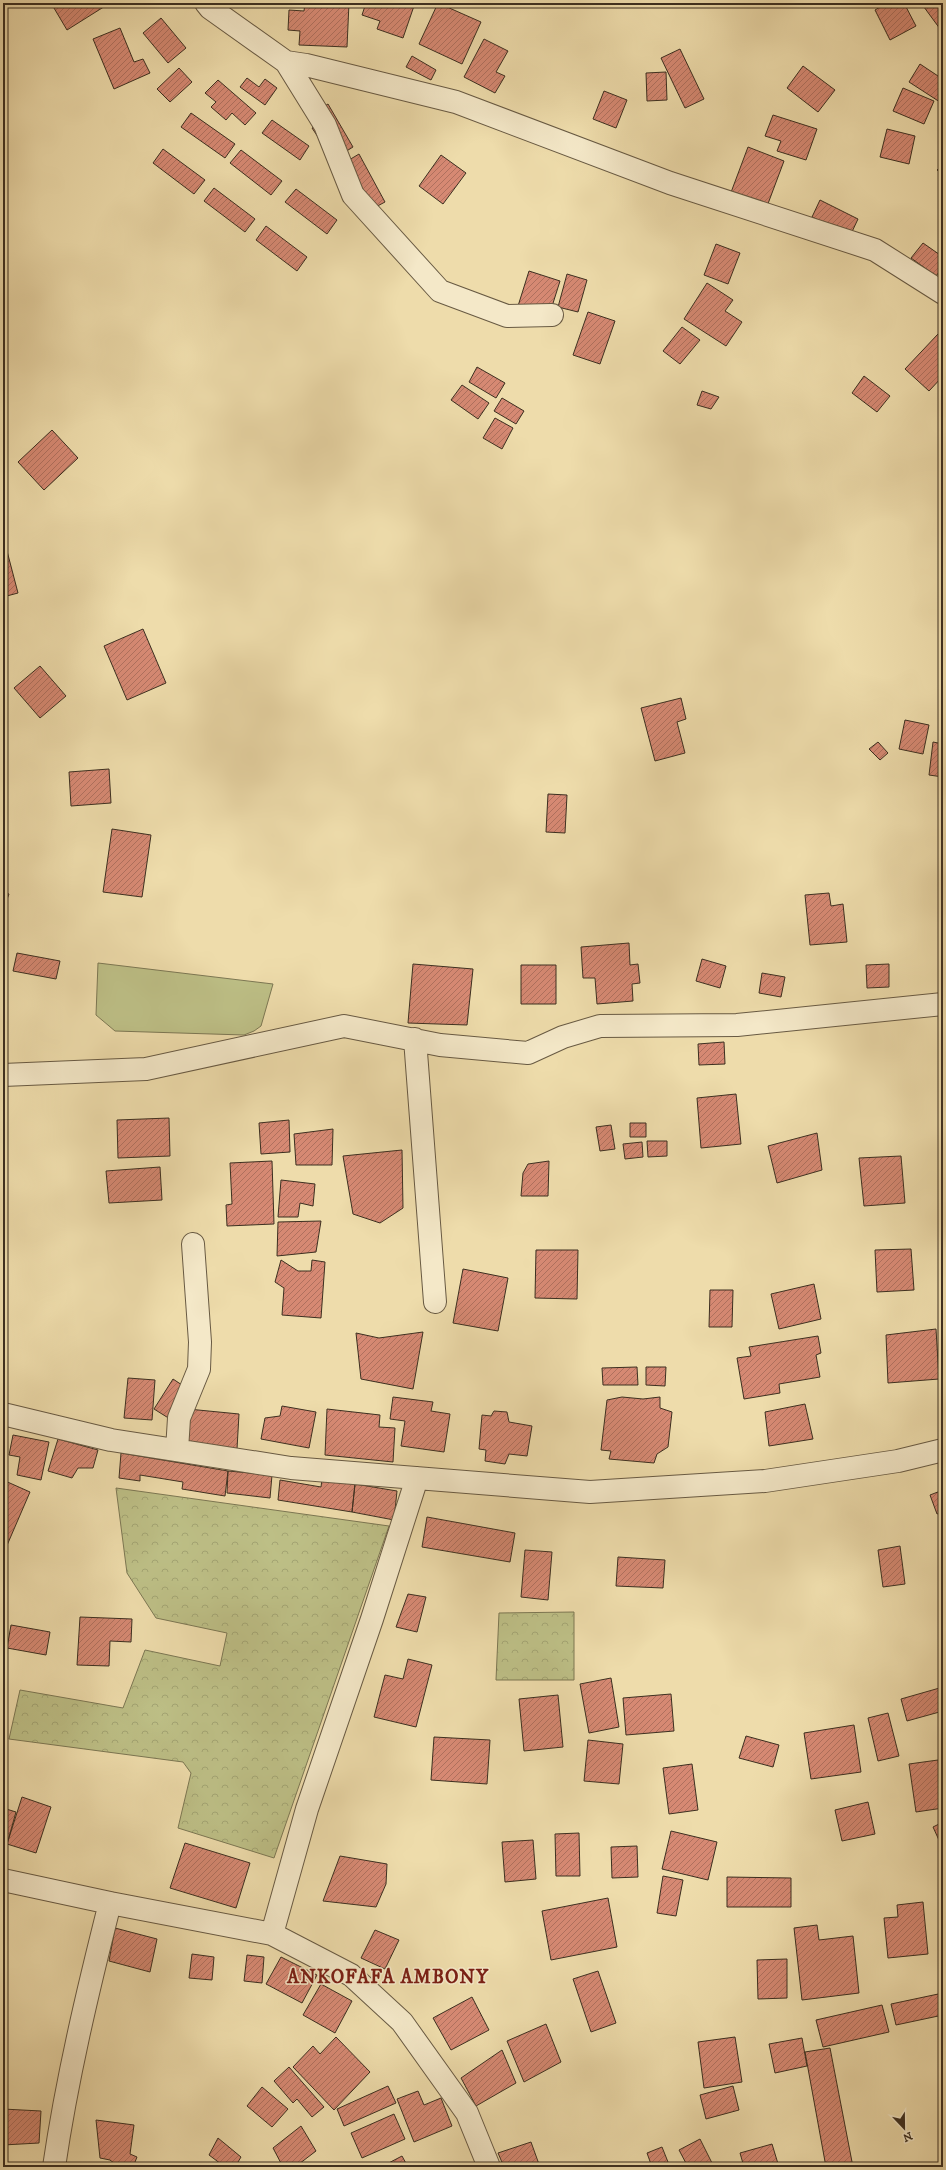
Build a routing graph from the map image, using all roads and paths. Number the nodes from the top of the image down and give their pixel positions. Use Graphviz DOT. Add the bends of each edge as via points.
graph roads {
  1 [pos="206,3"];
  2 [pos="286,62"];
  3 [pos="941,287"];
  4 [pos="552,315"];
  5 [pos="943,1004"];
  6 [pos="415,1039"];
  7 [pos="3,1075"];
  8 [pos="193,1244"];
  9 [pos="435,1302"];
  10 [pos="3,1414"];
  11 [pos="177,1450"];
  12 [pos="943,1450"];
  13 [pos="417,1478"];
  14 [pos="3,1880"];
  15 [pos="110,1903"];
  16 [pos="272,1934"];
  17 [pos="54,2167"];
  18 [pos="489,2167"];
  1 -- 2 [label="street"];
  2 -- 3 [label="street" via="456,102 670,183 875,250"];
  2 -- 4 [label="street" via="324,125 353,195 440,291 507,316"];
  5 -- 6 [label="street" via="737,1025 600,1026 563,1037 528,1053 440,1045"];
  6 -- 7 [label="street" via="344,1026 146,1069"];
  6 -- 9 [label="street"];
  8 -- 11 [label="street" via="200,1342 199,1369 179,1418"];
  10 -- 11 [label="street" via="111,1440"];
  11 -- 13 [label="street" via="291,1468"];
  12 -- 13 [label="street" via="898,1462 765,1481 598,1491"];
  13 -- 16 [label="street" via="307,1809"];
  14 -- 15 [label="street"];
  15 -- 16 [label="street"];
  15 -- 17 [label="street" via="66,2092"];
  16 -- 18 [label="street" via="351,1975 402,2022 467,2113"];
}
